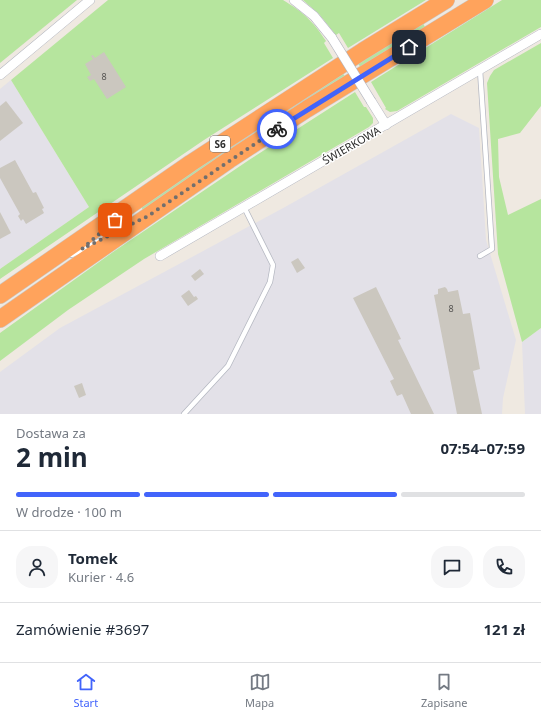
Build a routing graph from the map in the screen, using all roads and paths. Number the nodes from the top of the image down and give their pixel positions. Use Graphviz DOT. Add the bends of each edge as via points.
graph roads {
  1 [pos="90,0"];
  2 [pos="294,0"];
  3 [pos="446,0"];
  4 [pos="485,0"];
  5 [pos="541,34"];
  6 [pos="480,70"];
  7 [pos="0,75"];
  8 [pos="386,125"];
  9 [pos="137,200"];
  10 [pos="244,207"];
  11 [pos="148,216"];
  12 [pos="104,230"];
  13 [pos="115,232"];
  14 [pos="99,234"];
  15 [pos="102,239"];
  16 [pos="82,249"];
  17 [pos="160,256"];
  18 [pos="480,256"];
  19 [pos="70,258"];
  20 [pos="56,263"];
  21 [pos="55,274"];
  22 [pos="16,284"];
  23 [pos="0,295"];
  24 [pos="27,299"];
  25 [pos="0,319"];
  26 [pos="184,414"];
  1 -- 7 [label="street"];
  2 -- 8 [label="street, bridge" via="314,16 332,38"];
  3 -- 9 [label="highway, S6" via="363,51"];
  4 -- 11 [label="highway, S6" via="307,109"];
  5 -- 6 [label="street, ŚWIERKOWA"];
  6 -- 8 [label="street, ŚWIERKOWA"];
  6 -- 18 [label="lane" via="492,249"];
  8 -- 10 [label="street, ŚWIERKOWA"];
  9 -- 12 [label="lane"];
  9 -- 22 [label="highway, S6"];
  10 -- 17 [label="street, ŚWIERKOWA"];
  10 -- 26 [label="lane" via="273,265 270,282 228,366"];
  11 -- 13 [label="lane"];
  11 -- 24 [label="highway, S6"];
  14 -- 16 [label="lane"];
  15 -- 16 [label="lane"];
  16 -- 19 [label="lane"];
  20 -- 22 [label="lane"];
  21 -- 24 [label="lane"];
  22 -- 23 [label="highway, S6"];
  24 -- 25 [label="highway, S6"];
}
